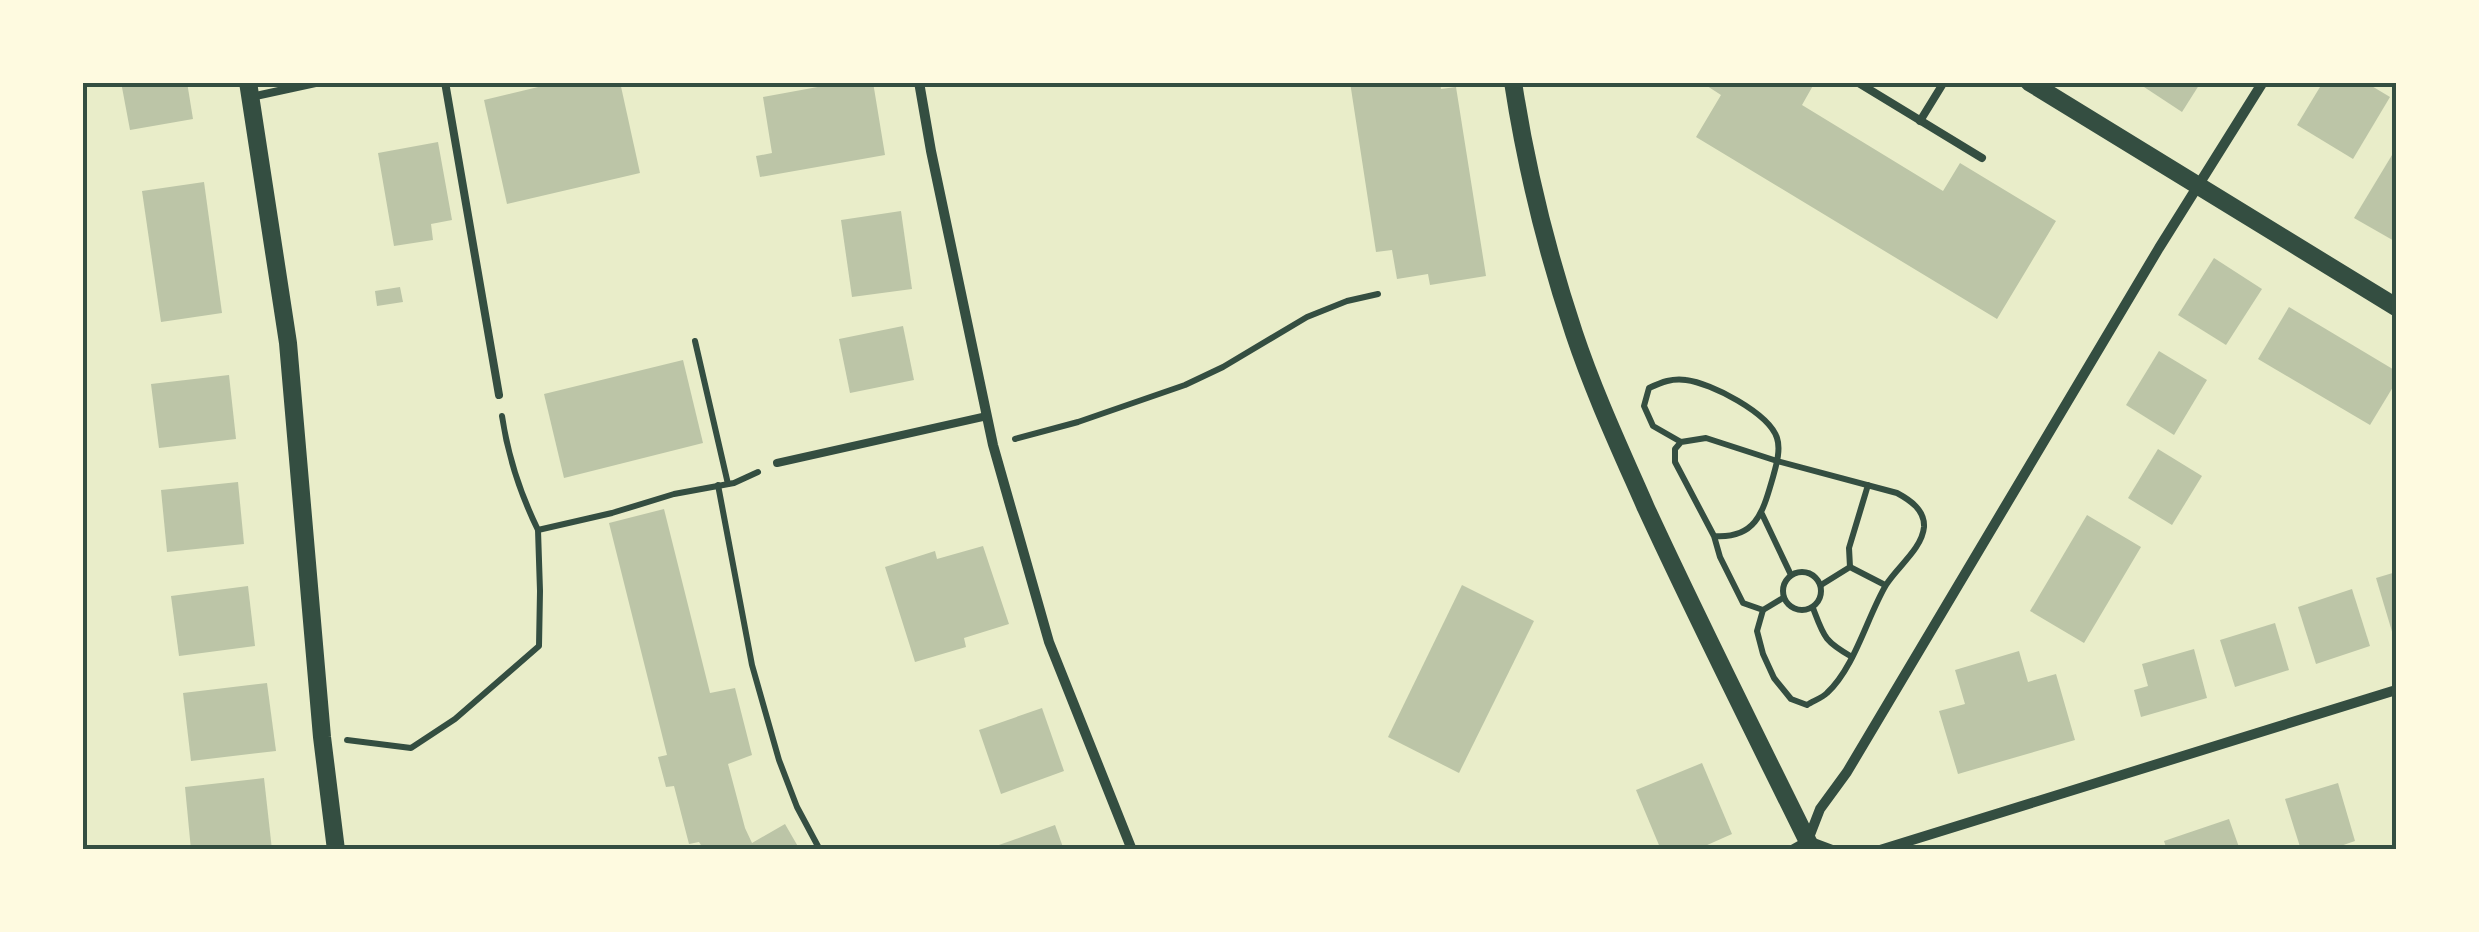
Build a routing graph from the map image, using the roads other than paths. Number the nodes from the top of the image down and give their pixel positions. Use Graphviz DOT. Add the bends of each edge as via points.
graph roads {
  1 [pos="320,82"];
  2 [pos="445,82"];
  3 [pos="919,82"];
  4 [pos="1513,82"];
  5 [pos="1856,82"];
  6 [pos="1944,82"];
  7 [pos="2029,82"];
  8 [pos="2263,82"];
  9 [pos="249,90"];
  10 [pos="1920,121"];
  11 [pos="1982,158"];
  12 [pos="2198,186"];
  13 [pos="2396,306"];
  14 [pos="499,395"];
  15 [pos="986,416"];
  16 [pos="777,463"];
  17 [pos="2396,690"];
  18 [pos="1804,847"];
  19 [pos="336,850"];
  20 [pos="1132,850"];
  21 [pos="1832,850"];
  22 [pos="1880,850"];
  1 -- 9 [label="lane"];
  2 -- 14 [label="lane"];
  3 -- 15 [label="street"];
  4 -- 18 [label="street" via="1574,335"];
  5 -- 10 [label="lane"];
  6 -- 10 [label="lane"];
  7 -- 12 [label="street"];
  8 -- 12 [label="street"];
  9 -- 19 [label="street" via="288,342"];
  10 -- 11 [label="lane"];
  12 -- 13 [label="street"];
  12 -- 18 [label="street" via="1820,809"];
  15 -- 16 [label="lane"];
  15 -- 20 [label="street" via="1050,642"];
  17 -- 22 [label="street"];
  18 -- 21 [label="street"];
}
